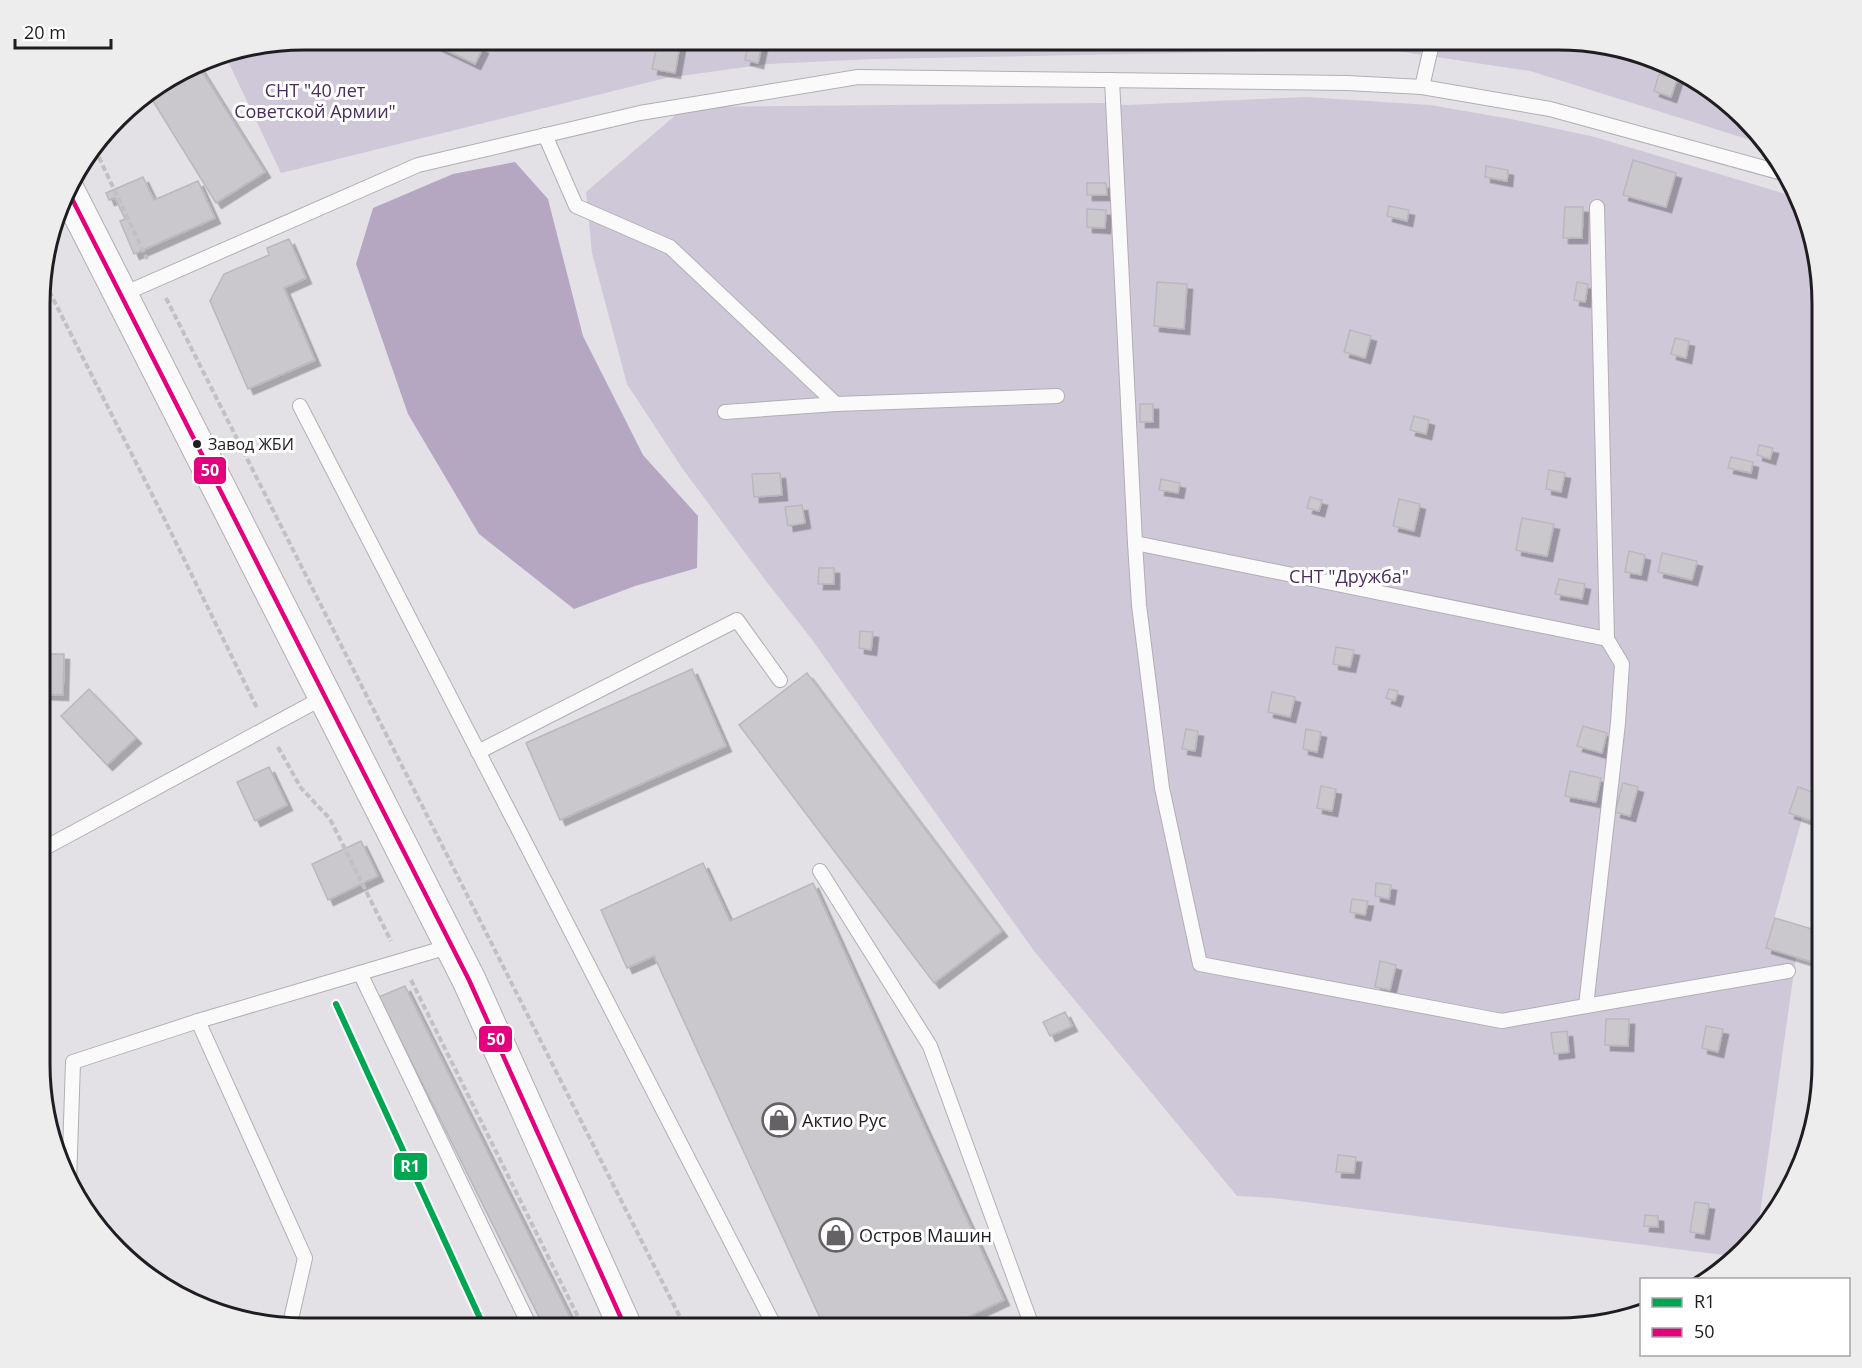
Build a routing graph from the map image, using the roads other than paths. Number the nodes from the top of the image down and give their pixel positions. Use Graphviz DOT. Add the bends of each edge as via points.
graph roads {
  1 [pos="1430,50"];
  2 [pos="1112,80"];
  3 [pos="1422,87"];
  4 [pos="546,135"];
  5 [pos="1775,171"];
  6 [pos="72,199"];
  7 [pos="1597,207"];
  8 [pos="121,295"];
  9 [pos="1057,396"];
  10 [pos="836,404"];
  11 [pos="300,406"];
  12 [pos="725,412"];
  13 [pos="1135,543"];
  14 [pos="1607,639"];
  15 [pos="780,680"];
  16 [pos="326,696"];
  17 [pos="478,752"];
  18 [pos="50,845"];
  19 [pos="820,871"];
  20 [pos="451,946"];
  21 [pos="1788,971"];
  22 [pos="360,973"];
  23 [pos="1586,1006"];
  24 [pos="198,1021"];
  25 [pos="70,1163"];
  26 [pos="291,1318"];
  27 [pos="526,1318"];
  28 [pos="621,1318"];
  29 [pos="770,1318"];
  30 [pos="1029,1318"];
  1 -- 3 [label="lane"];
  2 -- 3 [label="lane"];
  2 -- 4 [label="lane" via="858,77 640,113"];
  2 -- 13 [label="lane"];
  3 -- 5 [label="lane" via="1550,110"];
  4 -- 8 [label="lane" via="418,165"];
  4 -- 10 [label="lane" via="576,206 670,247"];
  6 -- 8 [label="main road"];
  7 -- 14 [label="lane"];
  8 -- 16 [label="main road"];
  9 -- 10 [label="lane"];
  10 -- 12 [label="lane"];
  11 -- 17 [label="lane"];
  13 -- 14 [label="lane"];
  13 -- 23 [label="lane" via="1162,788 1200,964 1502,1021"];
  14 -- 23 [label="lane" via="1622,664"];
  15 -- 17 [label="lane" via="737,620"];
  16 -- 18 [label="lane"];
  16 -- 20 [label="main road"];
  17 -- 29 [label="lane"];
  19 -- 30 [label="lane" via="930,1046"];
  20 -- 22 [label="lane"];
  20 -- 28 [label="main road"];
  21 -- 23 [label="lane"];
  22 -- 24 [label="lane"];
  22 -- 27 [label="lane"];
  24 -- 25 [label="lane" via="73,1062"];
  24 -- 26 [label="lane" via="305,1258"];
}
